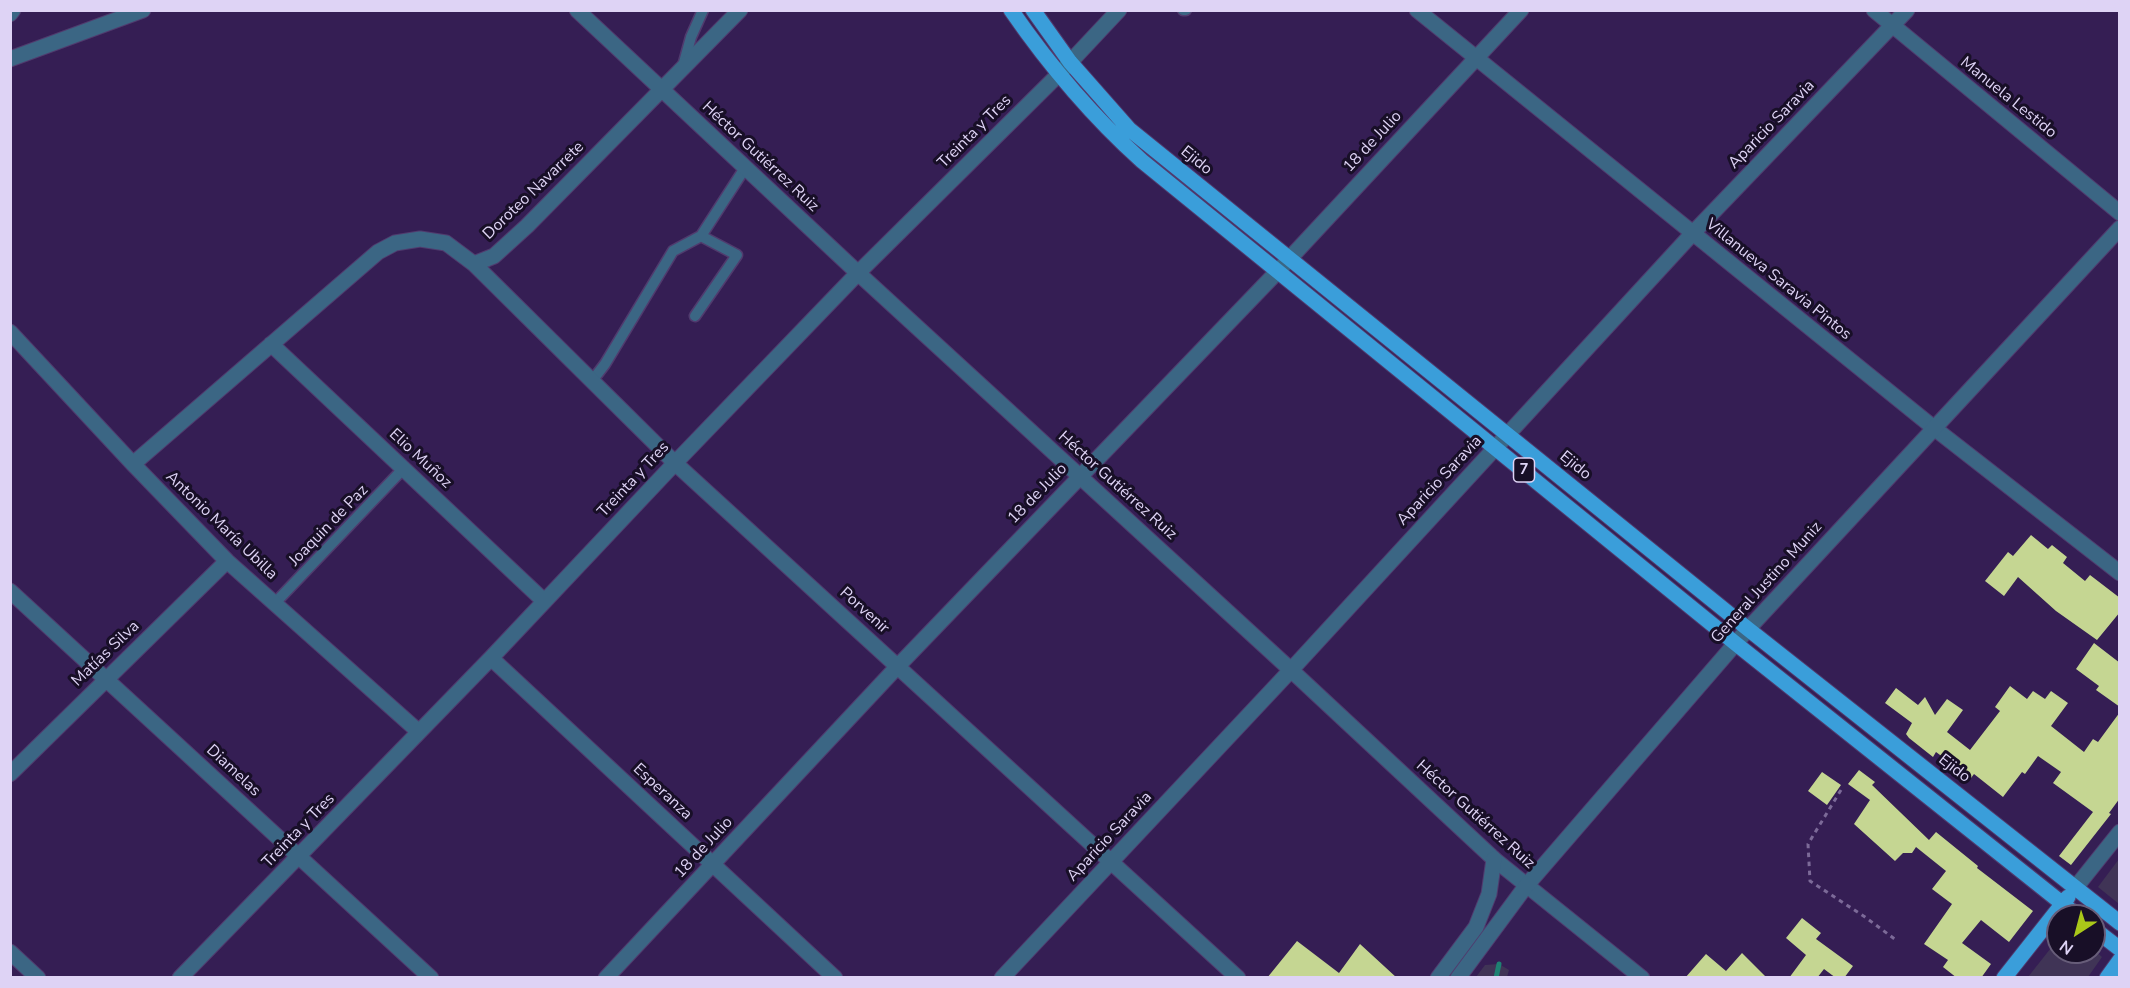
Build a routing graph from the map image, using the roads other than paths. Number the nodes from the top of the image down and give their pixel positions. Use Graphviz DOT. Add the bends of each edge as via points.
graph roads {
  1 [pos="143,10"];
  2 [pos="577,10"];
  3 [pos="703,10"];
  4 [pos="740,10"];
  5 [pos="1011,10"];
  6 [pos="1033,10"];
  7 [pos="1119,10"];
  8 [pos="1417,10"];
  9 [pos="1521,10"];
  10 [pos="1874,10"];
  11 [pos="1907,10"];
  12 [pos="1893,27"];
  13 [pos="10,58"];
  14 [pos="1475,59"];
  15 [pos="1070,62"];
  16 [pos="682,70"];
  17 [pos="1059,74"];
  18 [pos="663,89"];
  19 [pos="745,168"];
  20 [pos="2120,213"];
  21 [pos="2120,228"];
  22 [pos="1692,234"];
  23 [pos="701,236"];
  24 [pos="1290,258"];
  25 [pos="474,264"];
  26 [pos="1278,271"];
  27 [pos="858,273"];
  28 [pos="695,316"];
  29 [pos="10,332"];
  30 [pos="271,344"];
  31 [pos="592,381"];
  32 [pos="1934,428"];
  33 [pos="1508,434"];
  34 [pos="1495,447"];
  35 [pos="675,463"];
  36 [pos="133,464"];
  37 [pos="404,469"];
  38 [pos="1080,477"];
  39 [pos="227,561"];
  40 [pos="2120,573"];
  41 [pos="10,591"];
  42 [pos="544,601"];
  43 [pos="275,603"];
  44 [pos="1748,628"];
  45 [pos="1735,643"];
  46 [pos="491,658"];
  47 [pos="898,666"];
  48 [pos="1291,670"];
  49 [pos="107,679"];
  50 [pos="419,732"];
  51 [pos="10,774"];
  52 [pos="2120,832"];
  53 [pos="299,857"];
  54 [pos="1494,860"];
  55 [pos="1111,862"];
  56 [pos="714,864"];
  57 [pos="1526,886"];
  58 [pos="2076,887"];
  59 [pos="2063,903"];
  60 [pos="2120,923"];
  61 [pos="2106,938"];
  62 [pos="2120,949"];
  63 [pos="10,952"];
  64 [pos="2120,960"];
  65 [pos="38,978"];
  66 [pos="180,978"];
  67 [pos="431,978"];
  68 [pos="606,978"];
  69 [pos="835,978"];
  70 [pos="1002,978"];
  71 [pos="1238,978"];
  72 [pos="1438,978"];
  73 [pos="1458,978"];
  74 [pos="1642,978"];
  75 [pos="2004,978"];
  76 [pos="2107,978"];
  1 -- 13 [label="street"];
  2 -- 18 [label="street, Héctor Gutiérrez Ruiz"];
  3 -- 16 [label="lane"];
  4 -- 16 [label="street, Doroteo Navarrete"];
  5 -- 17 [label="main road, Ejido / 7"];
  6 -- 15 [label="main road, Ejido / 7"];
  7 -- 15 [label="street, Treinta y Tres"];
  8 -- 14 [label="street, Villanueva Saravia Pintos"];
  9 -- 14 [label="street, 18 de Julio"];
  10 -- 12 [label="street, Manuela Lestido"];
  11 -- 12 [label="street, Aparicio Saravia"];
  12 -- 20 [label="street, Manuela Lestido"];
  12 -- 22 [label="street, Aparicio Saravia"];
  14 -- 22 [label="street, Villanueva Saravia Pintos"];
  14 -- 24 [label="street, 18 de Julio"];
  15 -- 17 [label="street, Treinta y Tres"];
  15 -- 24 [label="main road, Ejido / 7" via="1129,129"];
  16 -- 18 [label="street, Doroteo Navarrete"];
  17 -- 26 [label="main road, Ejido / 7" via="1118,139"];
  17 -- 27 [label="street, Treinta y Tres"];
  18 -- 19 [label="street, Héctor Gutiérrez Ruiz"];
  18 -- 25 [label="street, Doroteo Navarrete" via="527,226 494,256"];
  19 -- 23 [label="lane"];
  19 -- 27 [label="street, Héctor Gutiérrez Ruiz"];
  21 -- 32 [label="street, General Justino Muniz"];
  22 -- 32 [label="street, Villanueva Saravia Pintos"];
  22 -- 33 [label="street, Aparicio Saravia"];
  23 -- 28 [label="lane" via="737,255"];
  23 -- 31 [label="lane" via="673,251"];
  24 -- 26 [label="street, 18 de Julio"];
  24 -- 33 [label="main road, Ejido / 7"];
  25 -- 30 [label="street" via="446,243 420,239 395,243 378,252"];
  25 -- 31 [label="street, Porvenir"];
  26 -- 34 [label="main road, Ejido / 7"];
  26 -- 38 [label="street, 18 de Julio"];
  27 -- 35 [label="street, Treinta y Tres"];
  27 -- 38 [label="street, Héctor Gutiérrez Ruiz"];
  29 -- 36 [label="street, Antonio María Ubilla"];
  30 -- 36 [label="street"];
  30 -- 37 [label="street, Elio Muñoz"];
  31 -- 35 [label="street, Porvenir"];
  32 -- 40 [label="street, Villanueva Saravia Pintos"];
  32 -- 44 [label="street, General Justino Muniz"];
  33 -- 34 [label="street, Aparicio Saravia"];
  33 -- 44 [label="main road, Ejido / 7"];
  34 -- 45 [label="main road, Ejido / 7"];
  34 -- 48 [label="street, Aparicio Saravia"];
  35 -- 42 [label="street, Treinta y Tres"];
  35 -- 47 [label="street, Porvenir"];
  36 -- 39 [label="street, Antonio María Ubilla"];
  37 -- 42 [label="street, Elio Muñoz"];
  37 -- 43 [label="lane, Joaquin de Paz"];
  38 -- 47 [label="street, 18 de Julio"];
  38 -- 48 [label="street, Héctor Gutiérrez Ruiz"];
  39 -- 43 [label="street, Antonio María Ubilla"];
  39 -- 49 [label="street, Matías Silva"];
  41 -- 49 [label="street, Diamelas"];
  42 -- 46 [label="street, Treinta y Tres"];
  43 -- 50 [label="street, Antonio María Ubilla"];
  44 -- 45 [label="street, General Justino Muniz"];
  44 -- 58 [label="main road, Ejido / 7"];
  45 -- 57 [label="street, General Justino Muniz"];
  45 -- 59 [label="main road, Ejido / 7"];
  46 -- 50 [label="street, Treinta y Tres"];
  46 -- 56 [label="street, Esperanza"];
  47 -- 55 [label="street, Porvenir"];
  47 -- 56 [label="street, 18 de Julio"];
  48 -- 54 [label="street, Héctor Gutiérrez Ruiz"];
  48 -- 55 [label="street, Aparicio Saravia"];
  49 -- 51 [label="street, Matías Silva"];
  49 -- 53 [label="street, Diamelas"];
  50 -- 53 [label="street, Treinta y Tres"];
  52 -- 58 [label="street"];
  53 -- 66 [label="street, Treinta y Tres"];
  53 -- 67 [label="street, Diamelas"];
  54 -- 57 [label="street, Héctor Gutiérrez Ruiz"];
  54 -- 72 [label="street" via="1489,894 1476,927"];
  55 -- 70 [label="street, Aparicio Saravia"];
  55 -- 71 [label="street, Porvenir"];
  56 -- 68 [label="street, 18 de Julio"];
  56 -- 69 [label="street, Esperanza"];
  57 -- 73 [label="street, General Justino Muniz"];
  57 -- 74 [label="street, Héctor Gutiérrez Ruiz"];
  58 -- 59 [label="main road"];
  58 -- 60 [label="main road, Ejido / 7"];
  59 -- 75 [label="main road"];
  61 -- 62 [label="main road"];
  63 -- 65 [label="street"];
  64 -- 76 [label="main road"];
}
